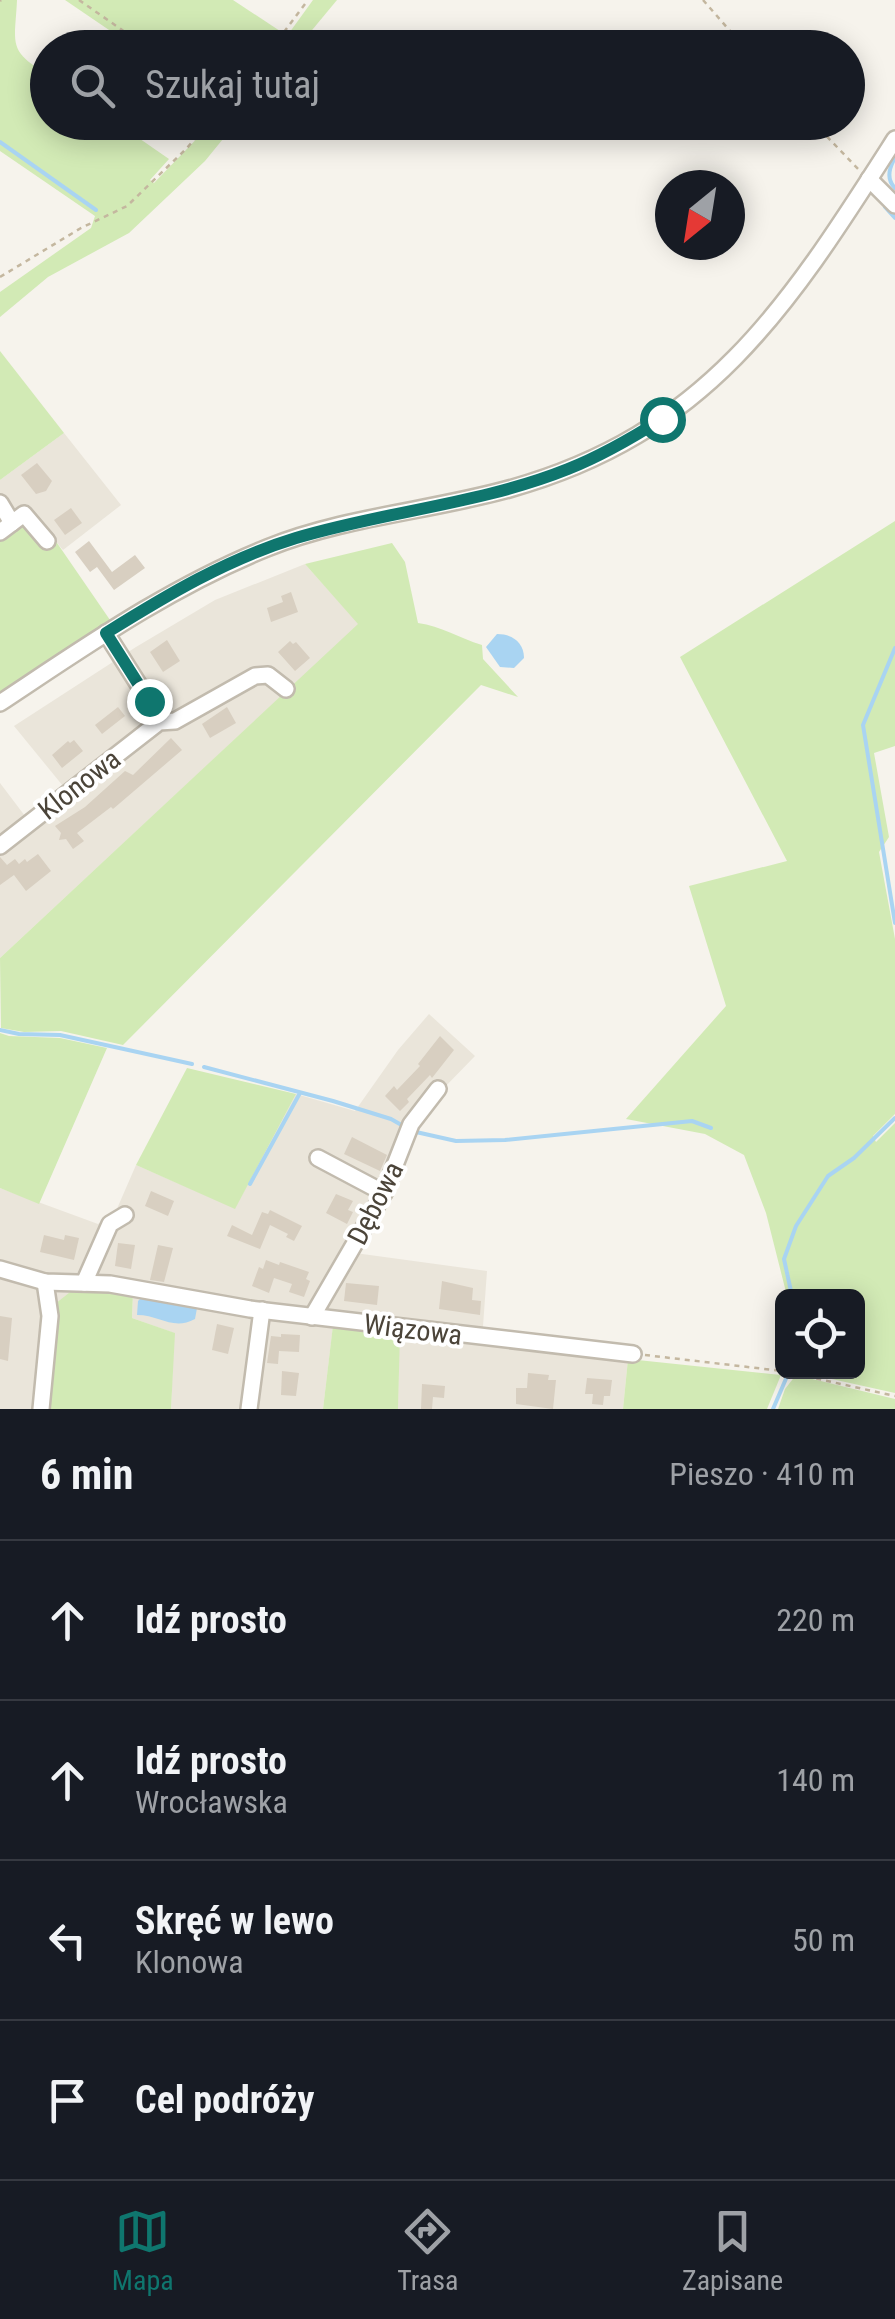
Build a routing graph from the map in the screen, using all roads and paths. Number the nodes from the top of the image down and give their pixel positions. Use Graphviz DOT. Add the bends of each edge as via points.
graph roads {
  1 [pos="79,0"];
  2 [pos="308,0"];
  3 [pos="704,0"];
  4 [pos="122,30"];
  5 [pos="286,30"];
  6 [pos="730,30"];
  7 [pos="895,138"];
  8 [pos="194,140"];
  9 [pos="831,140"];
  10 [pos="870,179"];
  11 [pos="895,205"];
  12 [pos="0,277"];
  13 [pos="0,504"];
  14 [pos="6,527"];
  15 [pos="47,542"];
  16 [pos="106,633"];
  17 [pos="286,690"];
  18 [pos="0,703"];
  19 [pos="158,722"];
  20 [pos="0,846"];
  21 [pos="438,1090"];
  22 [pos="318,1158"];
  23 [pos="384,1193"];
  24 [pos="124,1214"];
  25 [pos="0,1269"];
  26 [pos="44,1282"];
  27 [pos="84,1282"];
  28 [pos="262,1310"];
  29 [pos="312,1317"];
  30 [pos="633,1354"];
  31 [pos="775,1371"];
  32 [pos="818,1379"];
  33 [pos="895,1396"];
  34 [pos="41,1409"];
  35 [pos="249,1409"];
  1 -- 4 [label="path"];
  2 -- 5 [label="path"];
  3 -- 6 [label="path"];
  7 -- 10 [label="street"];
  8 -- 12 [label="path" via="127,206"];
  9 -- 10 [label="path"];
  10 -- 11 [label="street"];
  10 -- 16 [label="street" via="751,344 630,439 542,479 270,547 200,577"];
  13 -- 14 [label="street"];
  14 -- 15 [label="street" via="24,514"];
  16 -- 18 [label="street"];
  16 -- 19 [label="street"];
  17 -- 19 [label="street, Klonowa" via="268,675 255,676 174,721"];
  19 -- 20 [label="street, Klonowa"];
  21 -- 23 [label="street, Dębowa" via="411,1124"];
  22 -- 23 [label="street"];
  23 -- 29 [label="street, Dębowa"];
  24 -- 27 [label="street" via="110,1224"];
  25 -- 26 [label="street, Wiązowa"];
  26 -- 27 [label="street, Wiązowa"];
  26 -- 34 [label="street" via="50,1316"];
  27 -- 28 [label="street, Wiązowa"];
  28 -- 29 [label="street, Wiązowa"];
  28 -- 35 [label="street"];
  29 -- 30 [label="street, Wiązowa"];
  30 -- 31 [label="path"];
  32 -- 33 [label="path"];
}
